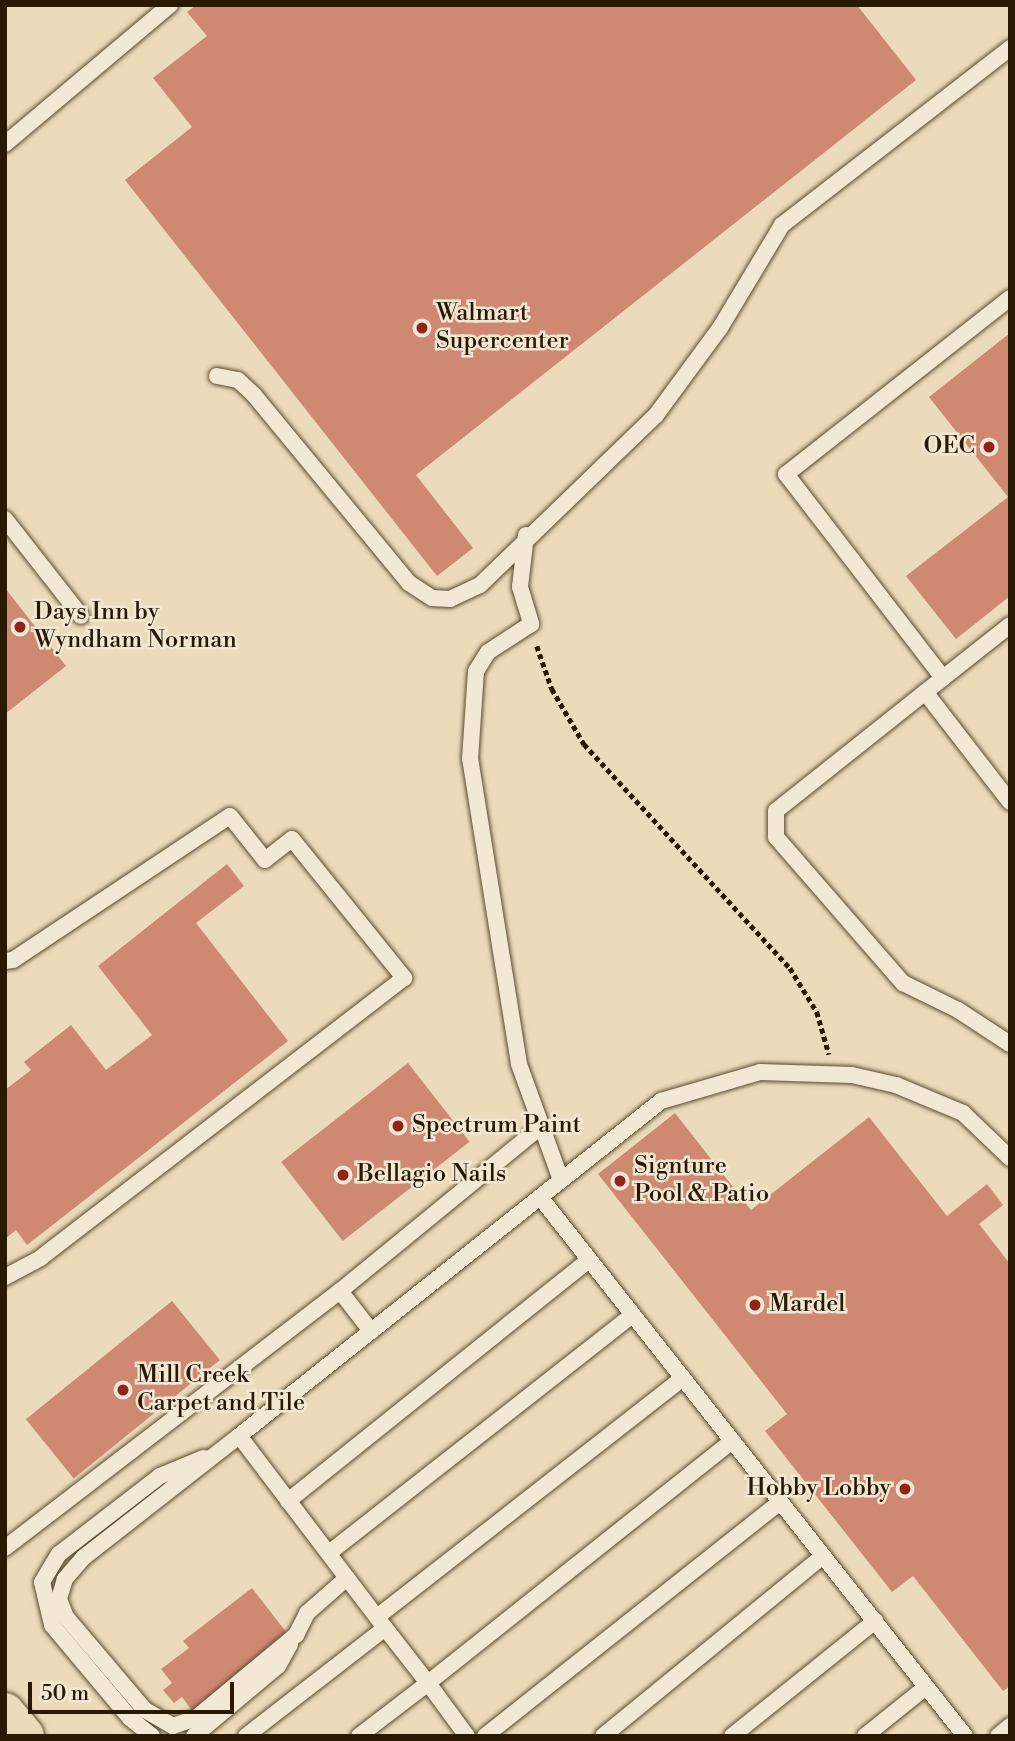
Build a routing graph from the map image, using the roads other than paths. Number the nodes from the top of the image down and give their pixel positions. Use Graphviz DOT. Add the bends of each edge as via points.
graph roads {
  1 [pos="170,5"];
  2 [pos="1010,48"];
  3 [pos="5,144"];
  4 [pos="1010,298"];
  5 [pos="217,376"];
  6 [pos="5,519"];
  7 [pos="526,536"];
  8 [pos="81,616"];
  9 [pos="1010,625"];
  10 [pos="943,678"];
  11 [pos="925,692"];
  12 [pos="1010,802"];
  13 [pos="5,961"];
  14 [pos="1010,1044"];
  15 [pos="539,1128"];
  16 [pos="1010,1158"];
  17 [pos="561,1180"];
  18 [pos="540,1197"];
  19 [pos="589,1260"];
  20 [pos="5,1278"];
  21 [pos="340,1291"];
  22 [pos="633,1315"];
  23 [pos="371,1331"];
  24 [pos="683,1378"];
  25 [pos="239,1436"];
  26 [pos="732,1441"];
  27 [pos="221,1450"];
  28 [pos="288,1501"];
  29 [pos="780,1502"];
  30 [pos="5,1548"];
  31 [pos="329,1553"];
  32 [pos="822,1556"];
  33 [pos="347,1578"];
  34 [pos="381,1622"];
  35 [pos="874,1622"];
  36 [pos="296,1634"];
  37 [pos="428,1684"];
  38 [pos="926,1687"];
  39 [pos="5,1712"];
  40 [pos="1010,1726"];
  41 [pos="25,1736"];
  42 [pos="152,1736"];
  43 [pos="194,1736"];
  44 [pos="246,1736"];
  45 [pos="359,1736"];
  46 [pos="467,1736"];
  47 [pos="485,1736"];
  48 [pos="603,1736"];
  49 [pos="732,1736"];
  50 [pos="865,1736"];
  51 [pos="965,1736"];
  52 [pos="998,1736"];
  1 -- 3 [label="lane"];
  2 -- 7 [label="lane" via="782,225 720,328 656,415 576,495"];
  4 -- 10 [label="lane" via="786,474"];
  5 -- 7 [label="lane" via="238,380 254,395 409,583 432,598 450,599 480,585"];
  6 -- 8 [label="lane"];
  7 -- 15 [label="lane" via="520,587 531,624 488,652 476,671 470,758 519,1064"];
  9 -- 10 [label="lane"];
  10 -- 11 [label="lane"];
  11 -- 12 [label="lane"];
  11 -- 14 [label="lane" via="776,811 776,837 903,983 958,1010"];
  13 -- 20 [label="lane" via="230,816 265,860 292,839 404,978 41,1258"];
  15 -- 17 [label="lane"];
  15 -- 21 [label="lane"];
  16 -- 17 [label="lane" via="986,1131 951,1108 896,1086 834,1073 760,1072 669,1097"];
  17 -- 18 [label="lane"];
  18 -- 19 [label="lane"];
  18 -- 23 [label="lane"];
  19 -- 22 [label="lane"];
  19 -- 28 [label="lane"];
  21 -- 23 [label="lane"];
  21 -- 30 [label="lane"];
  22 -- 24 [label="lane"];
  22 -- 31 [label="lane"];
  23 -- 25 [label="lane"];
  24 -- 26 [label="lane"];
  24 -- 34 [label="lane"];
  25 -- 27 [label="lane"];
  25 -- 28 [label="lane"];
  26 -- 29 [label="lane"];
  26 -- 37 [label="lane"];
  27 -- 36 [label="lane" via="83,1558 65,1579 59,1599 66,1617 145,1710 173,1726 196,1718"];
  27 -- 42 [label="lane" via="160,1475 59,1554 42,1582 52,1625 130,1718"];
  28 -- 31 [label="lane"];
  29 -- 32 [label="lane"];
  29 -- 47 [label="lane"];
  31 -- 33 [label="lane"];
  32 -- 35 [label="lane"];
  32 -- 48 [label="lane"];
  33 -- 34 [label="lane"];
  33 -- 36 [label="lane" via="307,1613"];
  34 -- 37 [label="lane"];
  34 -- 44 [label="lane"];
  35 -- 38 [label="lane"];
  35 -- 49 [label="lane"];
  36 -- 43 [label="lane" via="278,1666"];
  37 -- 45 [label="lane"];
  37 -- 46 [label="lane"];
  38 -- 50 [label="lane"];
  38 -- 51 [label="lane"];
  39 -- 41 [label="main road"];
  40 -- 52 [label="lane"];
}
